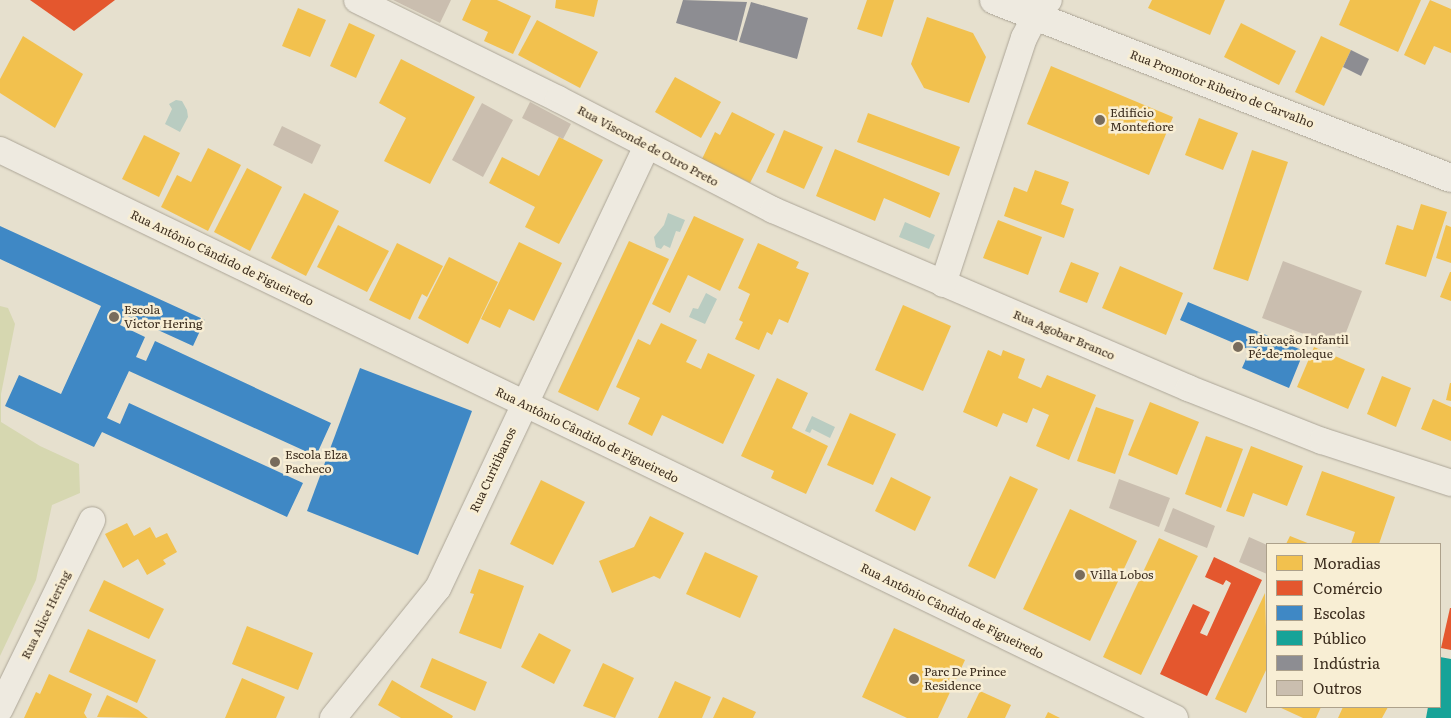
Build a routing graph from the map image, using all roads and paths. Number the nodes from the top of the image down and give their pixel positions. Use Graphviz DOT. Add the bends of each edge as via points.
graph roads {
  1 [pos="357,0"];
  2 [pos="994,0"];
  3 [pos="1042,8"];
  4 [pos="646,147"];
  5 [pos="0,150"];
  6 [pos="1451,178"];
  7 [pos="944,284"];
  8 [pos="524,406"];
  9 [pos="1451,483"];
  10 [pos="92,520"];
  11 [pos="0,709"];
  12 [pos="333,718"];
  13 [pos="1175,718"];
  1 -- 4 [label="street, Rua Visconde de Ouro Preto" via="558,99"];
  2 -- 3 [label="street, Rua Promotor Ribeiro de Carvalho"];
  3 -- 6 [label="street, Rua Promotor Ribeiro de Carvalho"];
  3 -- 7 [label="street" via="1024,38"];
  4 -- 7 [label="street, Rua Visconde de Ouro Preto" via="773,210"];
  4 -- 8 [label="street, Rua Curitibanos"];
  5 -- 8 [label="street, Rua Antônio Cândido de Figueiredo"];
  7 -- 9 [label="street, Rua Agobar Branco" via="1322,441"];
  8 -- 12 [label="street, Rua Curitibanos" via="438,588"];
  8 -- 13 [label="street, Rua Antônio Cândido de Figueiredo"];
  10 -- 11 [label="street, Rua Alice Hering"];
}
